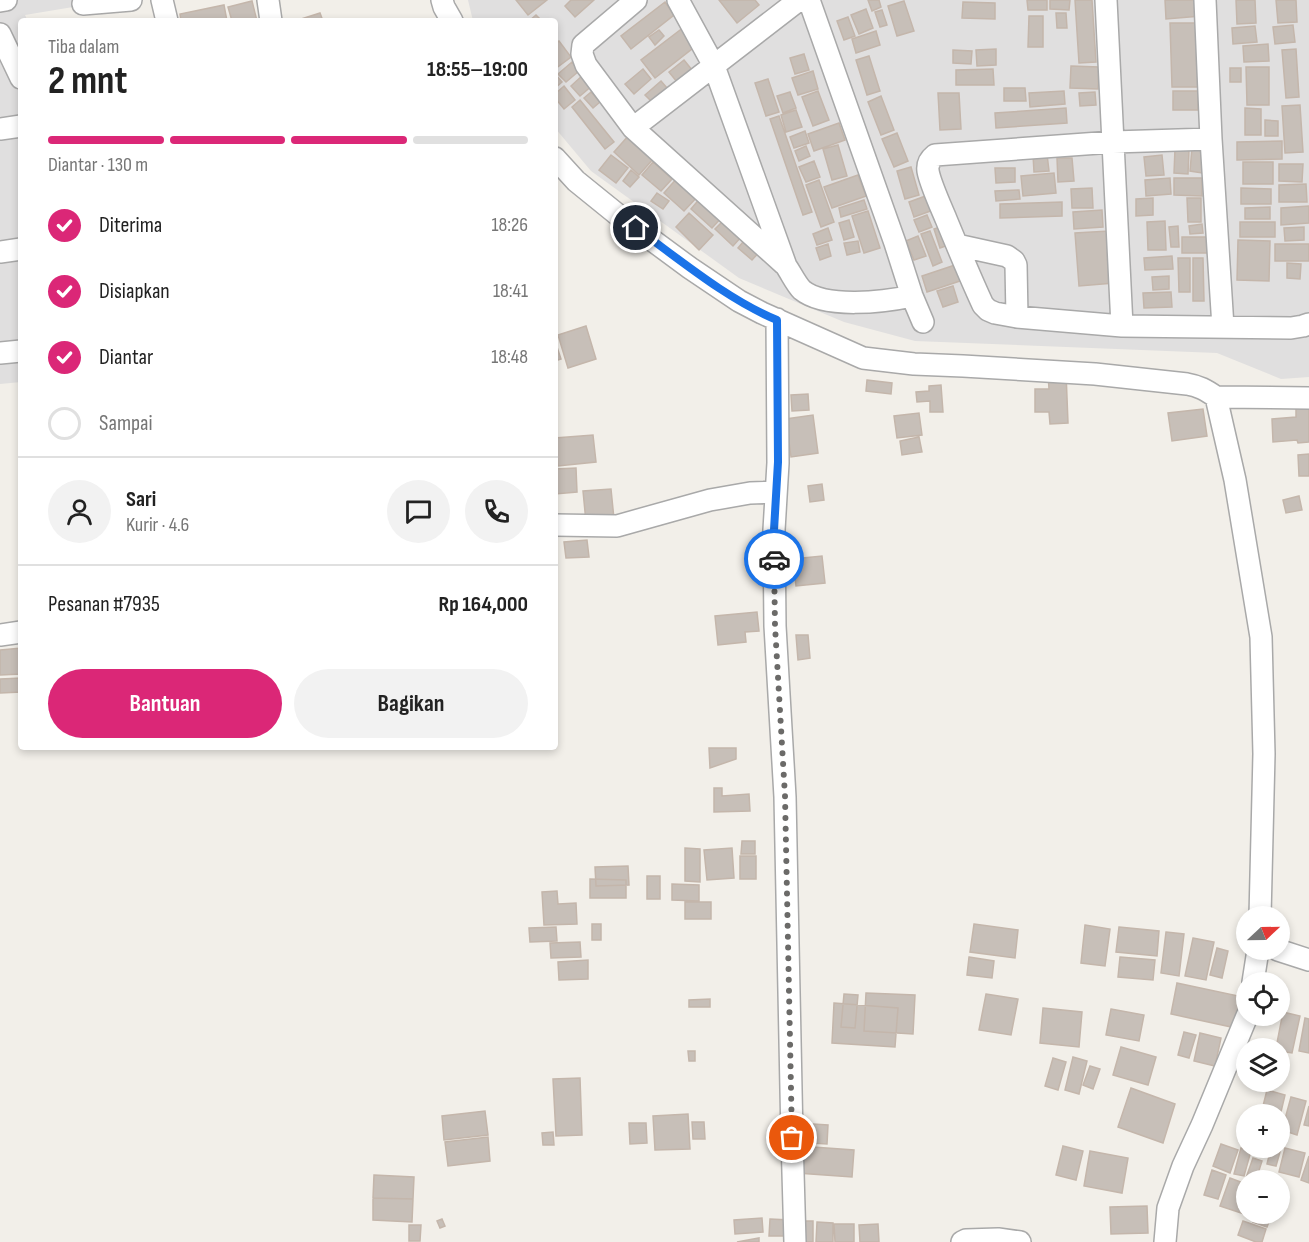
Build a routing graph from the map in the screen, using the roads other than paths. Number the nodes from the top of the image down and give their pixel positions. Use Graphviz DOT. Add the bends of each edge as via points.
graph roads {
  1 [pos="6,0"];
  2 [pos="131,0"];
  3 [pos="162,0"];
  4 [pos="268,0"];
  5 [pos="636,0"];
  6 [pos="678,0"];
  7 [pos="798,0"];
  8 [pos="809,0"];
  9 [pos="1106,0"];
  10 [pos="1205,0"];
  11 [pos="0,1"];
  12 [pos="83,4"];
  13 [pos="166,18"];
  14 [pos="271,18"];
  15 [pos="0,34"];
  16 [pos="714,66"];
  17 [pos="18,72"];
  18 [pos="18,126"];
  19 [pos="633,128"];
  20 [pos="0,129"];
  21 [pos="1211,139"];
  22 [pos="1113,142"];
  23 [pos="558,161"];
  24 [pos="957,245"];
  25 [pos="18,249"];
  26 [pos="0,252"];
  27 [pos="786,266"];
  28 [pos="912,296"];
  29 [pos="1017,317"];
  30 [pos="777,320"];
  31 [pos="923,322"];
  32 [pos="1309,324"];
  33 [pos="1122,326"];
  34 [pos="1223,327"];
  35 [pos="18,351"];
  36 [pos="0,353"];
  37 [pos="1216,397"];
  38 [pos="1309,398"];
  39 [pos="776,492"];
  40 [pos="558,525"];
  41 [pos="18,632"];
  42 [pos="0,635"];
  43 [pos="1260,906"];
  44 [pos="1290,954"];
  45 [pos="1309,960"];
  46 [pos="1243,1026"];
  47 [pos="965,1241"];
  48 [pos="795,1242"];
  49 [pos="1020,1242"];
  50 [pos="1165,1242"];
  1 -- 11 [label="street"];
  2 -- 12 [label="street"];
  3 -- 13 [label="street"];
  4 -- 14 [label="street"];
  5 -- 19 [label="street" via="583,45 582,54"];
  6 -- 16 [label="street"];
  7 -- 16 [label="street"];
  8 -- 28 [label="street"];
  9 -- 22 [label="street"];
  10 -- 21 [label="street"];
  15 -- 17 [label="street"];
  16 -- 19 [label="street"];
  16 -- 27 [label="street"];
  18 -- 20 [label="street"];
  19 -- 27 [label="street"];
  21 -- 22 [label="street"];
  21 -- 34 [label="street"];
  22 -- 24 [label="street" via="935,155 928,170"];
  22 -- 33 [label="street"];
  23 -- 30 [label="street" via="618,215 690,268 739,301"];
  24 -- 29 [label="street" via="983,305 996,313"];
  24 -- 29 [label="street" via="1014,261"];
  25 -- 26 [label="street"];
  27 -- 28 [label="street" via="801,289 817,298 839,303"];
  28 -- 31 [label="street"];
  29 -- 33 [label="street"];
  30 -- 37 [label="street" via="862,358 1187,384 1199,386"];
  30 -- 39 [label="street"];
  32 -- 34 [label="street" via="1291,328"];
  33 -- 34 [label="street"];
  35 -- 36 [label="street"];
  37 -- 38 [label="street"];
  37 -- 43 [label="street" via="1235,480 1261,636 1264,754"];
  39 -- 40 [label="street" via="710,500 617,526"];
  39 -- 48 [label="street" via="775,626 785,796"];
  41 -- 42 [label="street"];
  44 -- 45 [label="street"];
  46 -- 50 [label="street" via="1183,1166 1168,1208"];
  47 -- 49 [label="street"];
}
